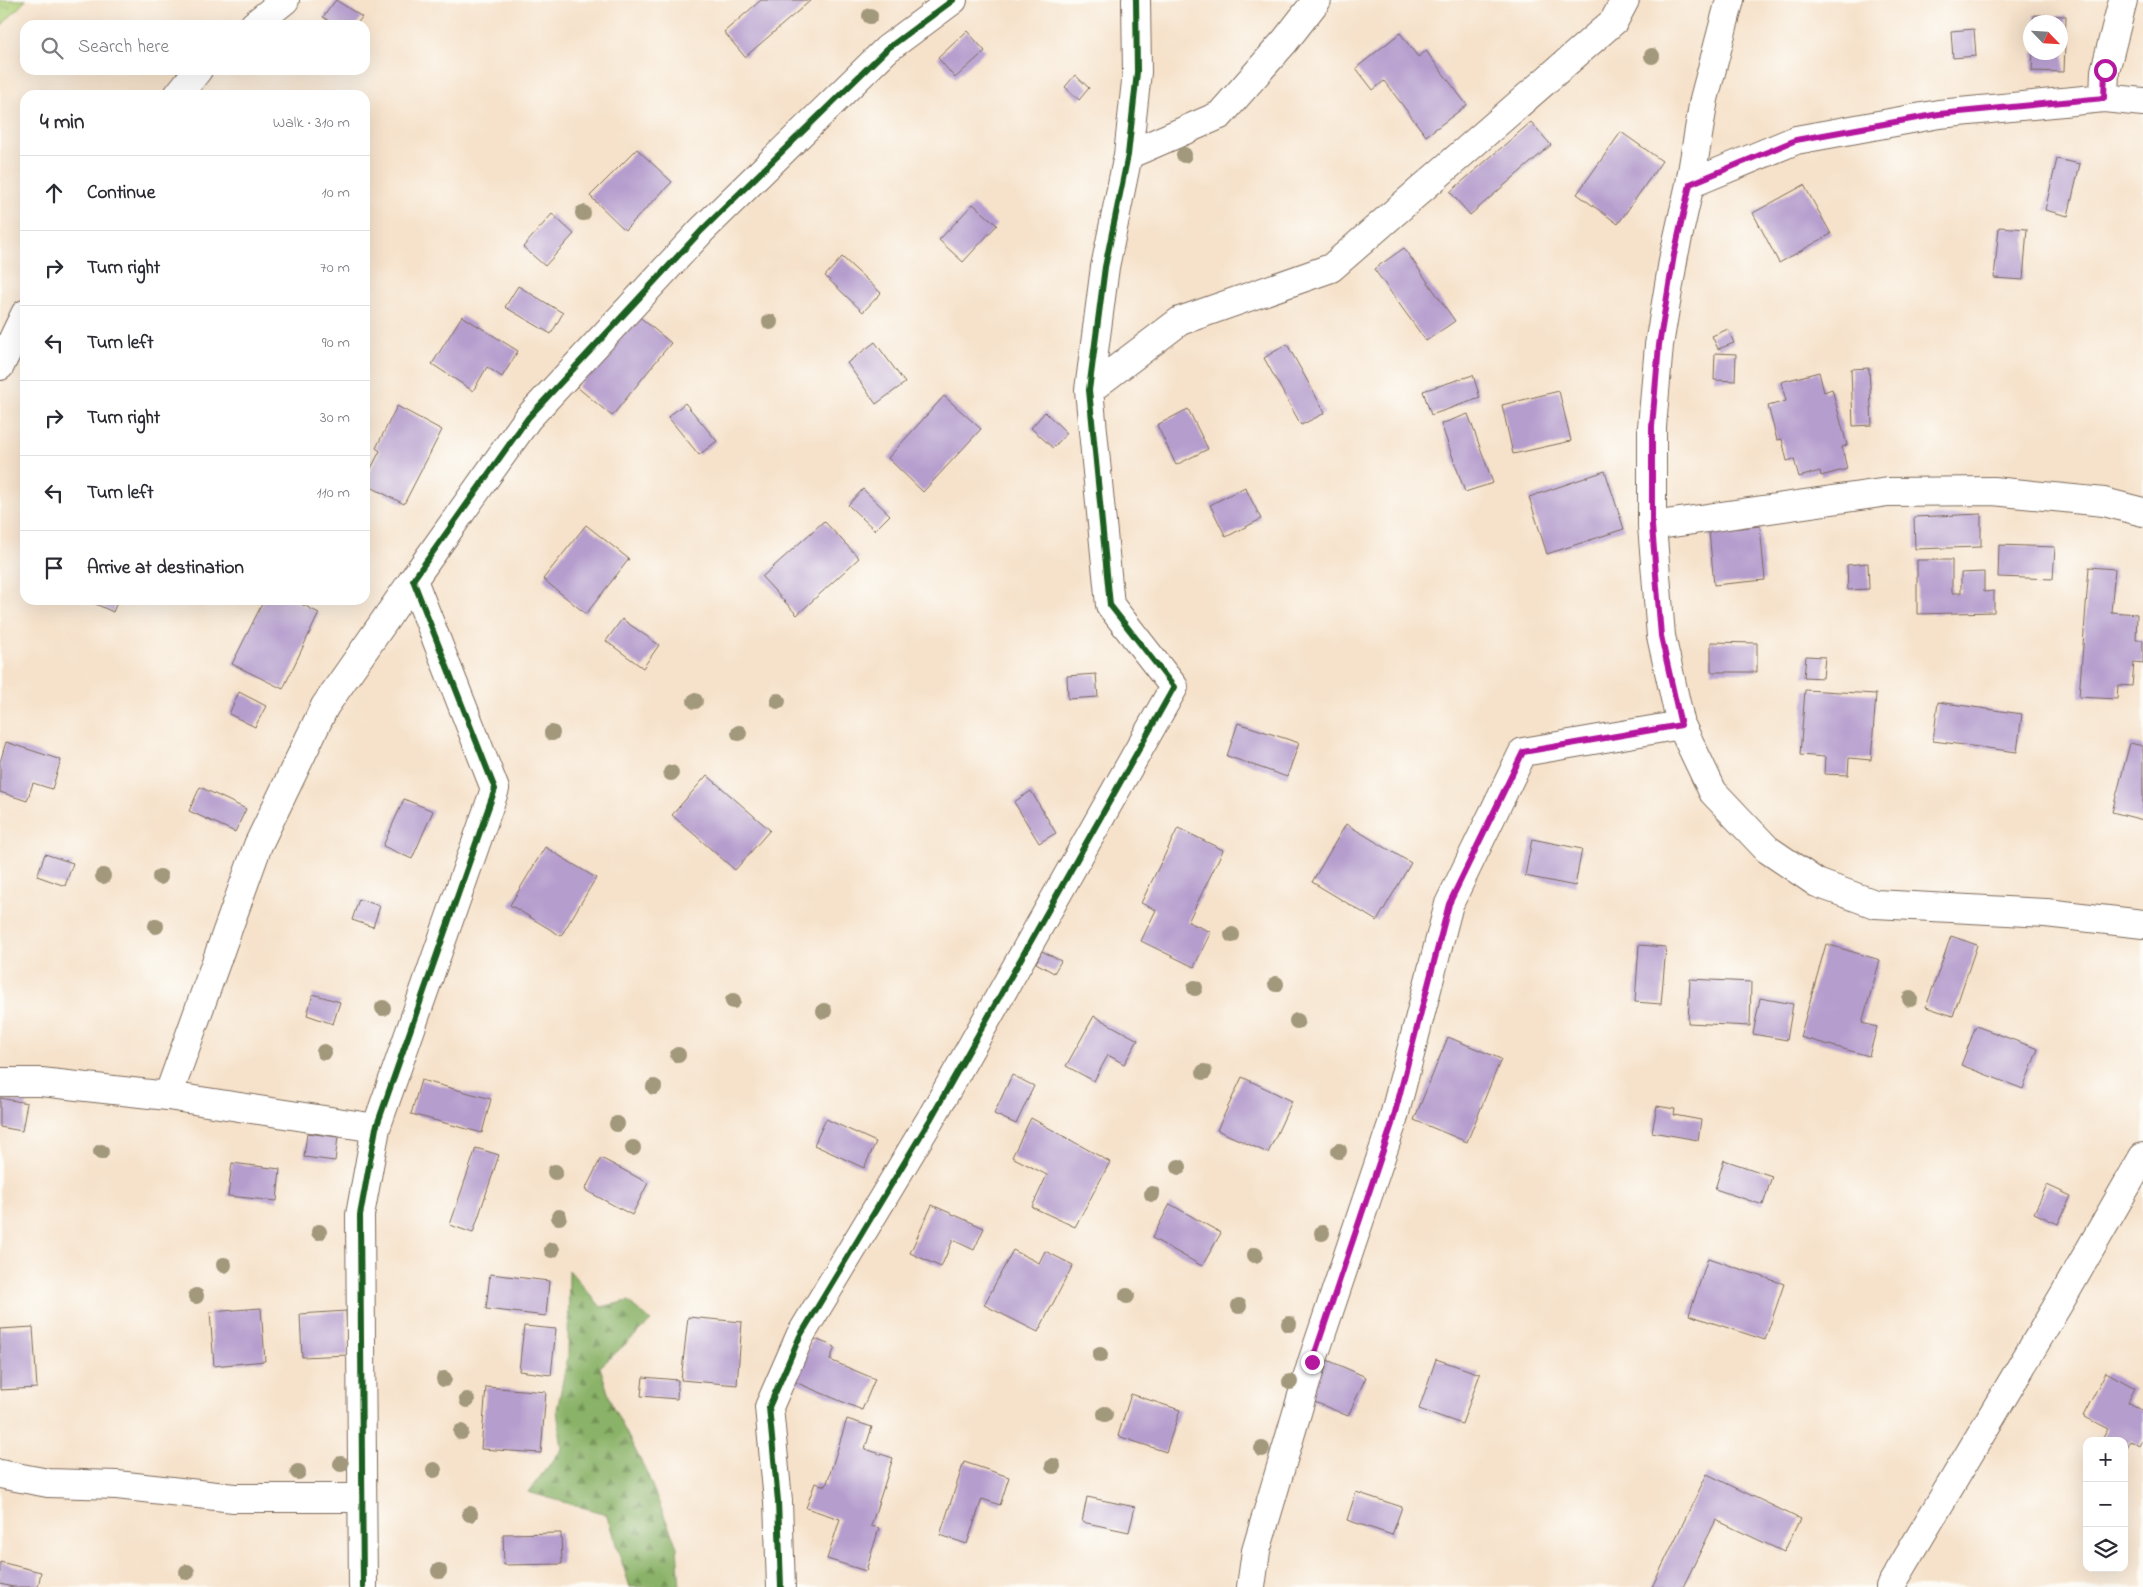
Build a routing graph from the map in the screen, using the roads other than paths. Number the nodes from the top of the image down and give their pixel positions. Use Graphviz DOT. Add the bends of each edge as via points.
graph roads {
  1 [pos="285,0"];
  2 [pos="953,0"];
  3 [pos="1136,0"];
  4 [pos="1317,0"];
  5 [pos="1625,0"];
  6 [pos="1730,0"];
  7 [pos="2123,0"];
  8 [pos="260,20"];
  9 [pos="194,75"];
  10 [pos="182,90"];
  11 [pos="2104,98"];
  12 [pos="2143,102"];
  13 [pos="1128,156"];
  14 [pos="1690,184"];
  15 [pos="20,324"];
  16 [pos="0,366"];
  17 [pos="1089,390"];
  18 [pos="2143,512"];
  19 [pos="1652,526"];
  20 [pos="413,580"];
  21 [pos="1681,725"];
  22 [pos="2143,924"];
  23 [pos="0,1082"];
  24 [pos="168,1096"];
  25 [pos="376,1128"];
  26 [pos="2143,1157"];
  27 [pos="0,1474"];
  28 [pos="362,1498"];
  29 [pos="363,1587"];
  30 [pos="781,1587"];
  31 [pos="1251,1587"];
  32 [pos="1890,1587"];
  1 -- 8 [label="street"];
  2 -- 20 [label="street" via="887,49 702,230 528,418"];
  3 -- 13 [label="street" via="1137,72"];
  4 -- 13 [label="street" via="1220,115"];
  5 -- 17 [label="street" via="1614,21 1331,268 1180,321"];
  6 -- 14 [label="street" via="1704,99"];
  7 -- 11 [label="street" via="2105,70"];
  9 -- 10 [label="street"];
  11 -- 12 [label="street"];
  11 -- 14 [label="street" via="1939,114 1796,140"];
  13 -- 17 [label="street" via="1105,267"];
  14 -- 19 [label="street" via="1659,345 1652,427"];
  15 -- 16 [label="street"];
  17 -- 30 [label="street" via="1110,605 1174,687 930,1120 800,1336 769,1406 778,1501"];
  18 -- 19 [label="street" via="2104,502 1993,491 1888,492"];
  19 -- 21 [label="street" via="1661,636"];
  20 -- 24 [label="street" via="325,706 258,845"];
  20 -- 25 [label="street" via="495,789"];
  21 -- 22 [label="street" via="1713,792 1767,849 1817,883 1875,904 2046,913"];
  21 -- 31 [label="street" via="1523,752 1449,904 1392,1124 1312,1362 1256,1551"];
  23 -- 24 [label="street" via="41,1082"];
  24 -- 25 [label="street"];
  25 -- 28 [label="street" via="360,1215"];
  26 -- 32 [label="street"];
  27 -- 28 [label="street" via="48,1483 117,1485 234,1498"];
  28 -- 29 [label="street"];
}
